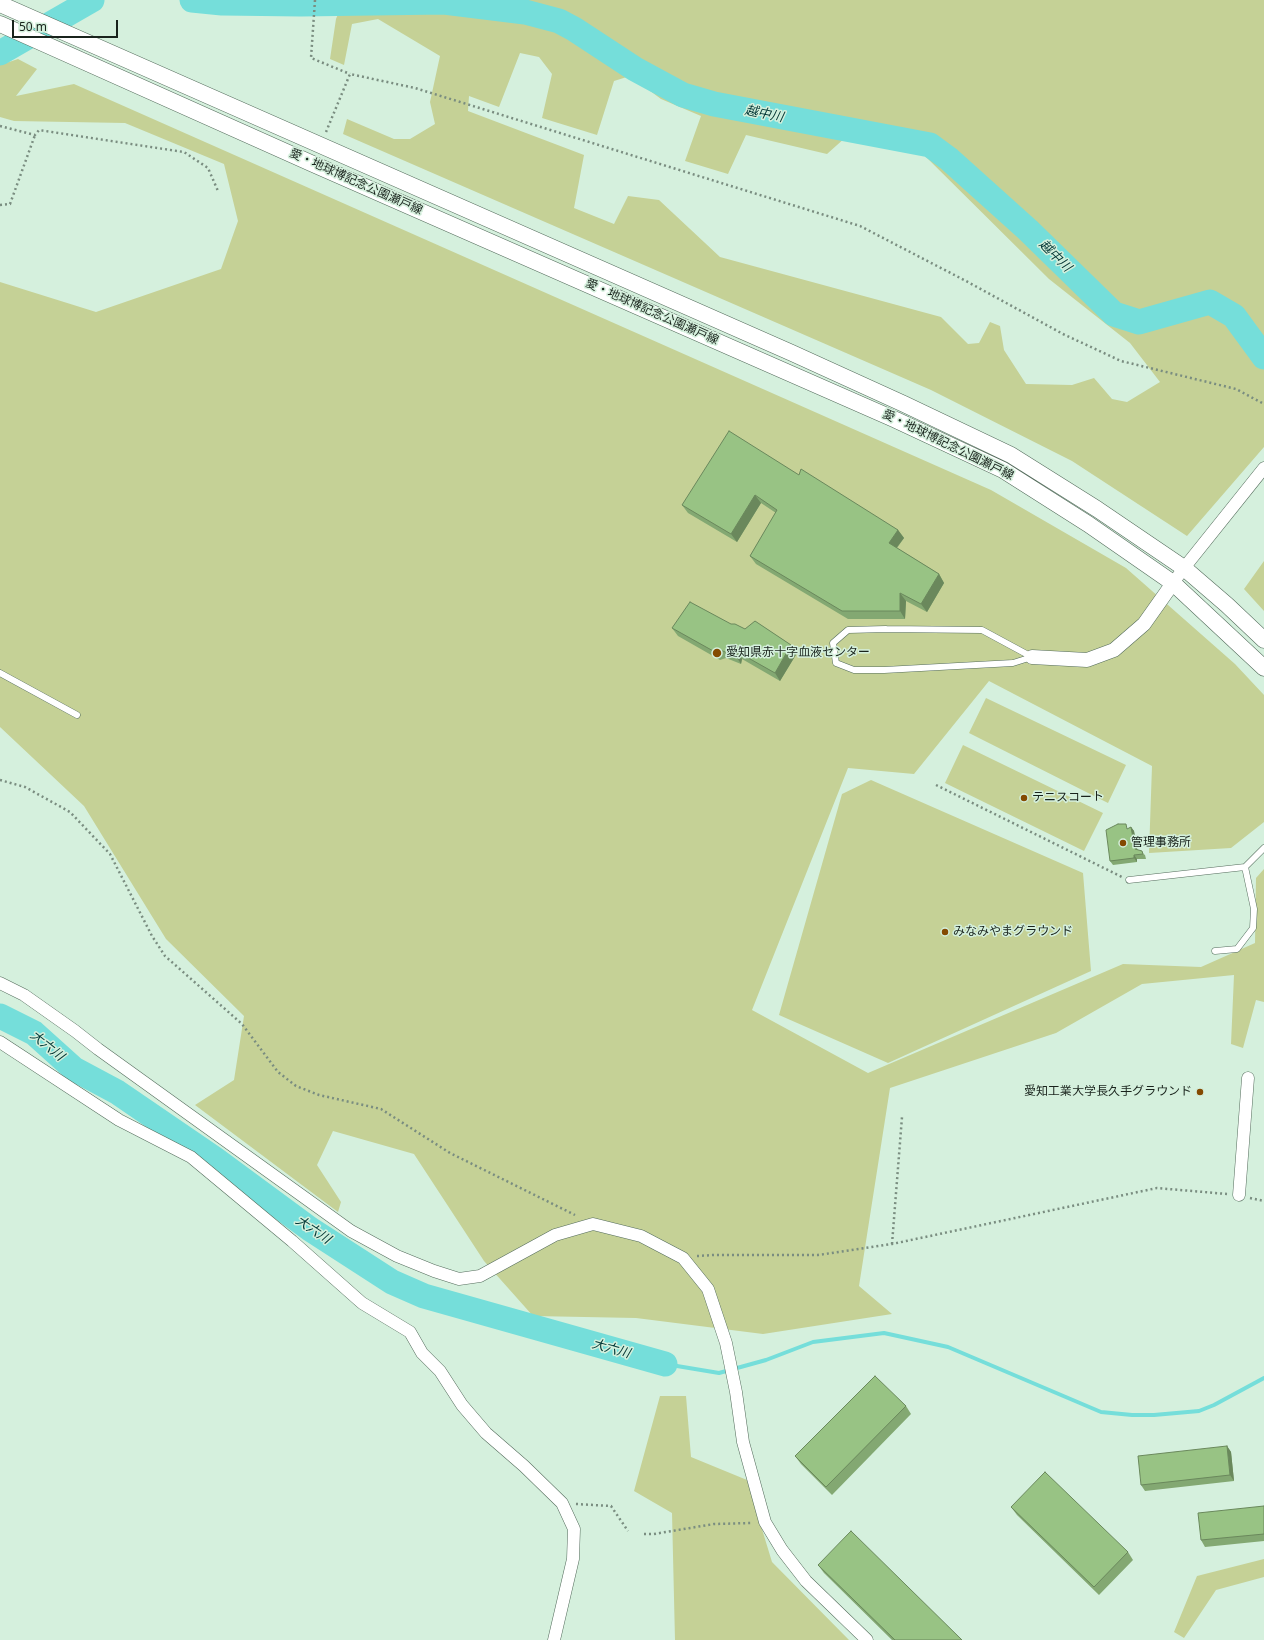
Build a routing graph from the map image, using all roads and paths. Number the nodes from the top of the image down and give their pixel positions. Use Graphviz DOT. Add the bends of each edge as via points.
graph roads {
  1 [pos="315,0"];
  2 [pos="0,4"];
  3 [pos="3,25"];
  4 [pos="350,74"];
  5 [pos="0,126"];
  6 [pos="35,135"];
  7 [pos="320,146"];
  8 [pos="218,191"];
  9 [pos="0,205"];
  10 [pos="1264,404"];
  11 [pos="1264,468"];
  12 [pos="1184,568"];
  13 [pos="1173,583"];
  14 [pos="1264,640"];
  15 [pos="1032,657"];
  16 [pos="1264,668"];
  17 [pos="0,673"];
  18 [pos="77,715"];
  19 [pos="0,780"];
  20 [pos="936,785"];
  21 [pos="1264,848"];
  22 [pos="1245,867"];
  23 [pos="1129,880"];
  24 [pos="1215,951"];
  25 [pos="0,983"];
  26 [pos="0,1042"];
  27 [pos="1248,1078"];
  28 [pos="902,1117"];
  29 [pos="1239,1195"];
  30 [pos="1264,1202"];
  31 [pos="593,1224"];
  32 [pos="892,1244"];
  33 [pos="683,1258"];
  34 [pos="562,1503"];
  35 [pos="765,1522"];
  36 [pos="628,1531"];
  37 [pos="644,1534"];
  38 [pos="554,1640"];
  39 [pos="867,1640"];
  1 -- 4 [label="path" via="311,58"];
  2 -- 7 [label="main road, 愛・地球博記念公園瀬戸線"];
  3 -- 13 [label="main road, 愛・地球博記念公園瀬戸線" via="889,416 1003,470 1088,524"];
  4 -- 7 [label="path"];
  4 -- 10 [label="path" via="415,88 469,104 860,226 1063,334 1121,361 1236,389"];
  5 -- 6 [label="path"];
  6 -- 8 [label="path" via="39,130 184,152 208,168"];
  6 -- 9 [label="path" via="10,204"];
  7 -- 12 [label="main road, 愛・地球博記念公園瀬戸線" via="799,356 1004,452 1097,509"];
  11 -- 12 [label="street"];
  12 -- 13 [label="street"];
  12 -- 14 [label="main road, 愛・地球博記念公園瀬戸線"];
  13 -- 15 [label="street" via="1144,624 1114,650 1087,660"];
  13 -- 16 [label="main road, 愛・地球博記念公園瀬戸線"];
  15 -- 15 [label="lane" via="1013,663 854,670 836,663 833,643 848,630 982,630"];
  17 -- 18 [label="lane"];
  19 -- 31 [label="path" via="25,787 70,812 110,854 165,956 242,1024 278,1072 296,1086 319,1095 381,1109 450,1153"];
  20 -- 23 [label="path"];
  21 -- 22 [label="lane"];
  22 -- 23 [label="lane"];
  22 -- 24 [label="lane" via="1254,909 1253,928 1238,949"];
  25 -- 31 [label="street" via="24,995 75,1031 351,1231 397,1256 426,1268 460,1279 480,1276 555,1235"];
  26 -- 34 [label="street" via="119,1120 192,1157 362,1303 410,1332 422,1353 440,1371 462,1405 486,1433"];
  27 -- 29 [label="street"];
  28 -- 32 [label="path"];
  29 -- 30 [label="path"];
  29 -- 32 [label="path" via="1157,1188"];
  31 -- 33 [label="street" via="641,1236"];
  32 -- 33 [label="path" via="818,1255 714,1255"];
  33 -- 35 [label="street" via="708,1289 726,1343 743,1442"];
  34 -- 36 [label="path" via="611,1506"];
  34 -- 38 [label="street" via="574,1529 573,1559"];
  35 -- 37 [label="path" via="714,1524"];
  35 -- 39 [label="street" via="782,1550 806,1581"];
}
